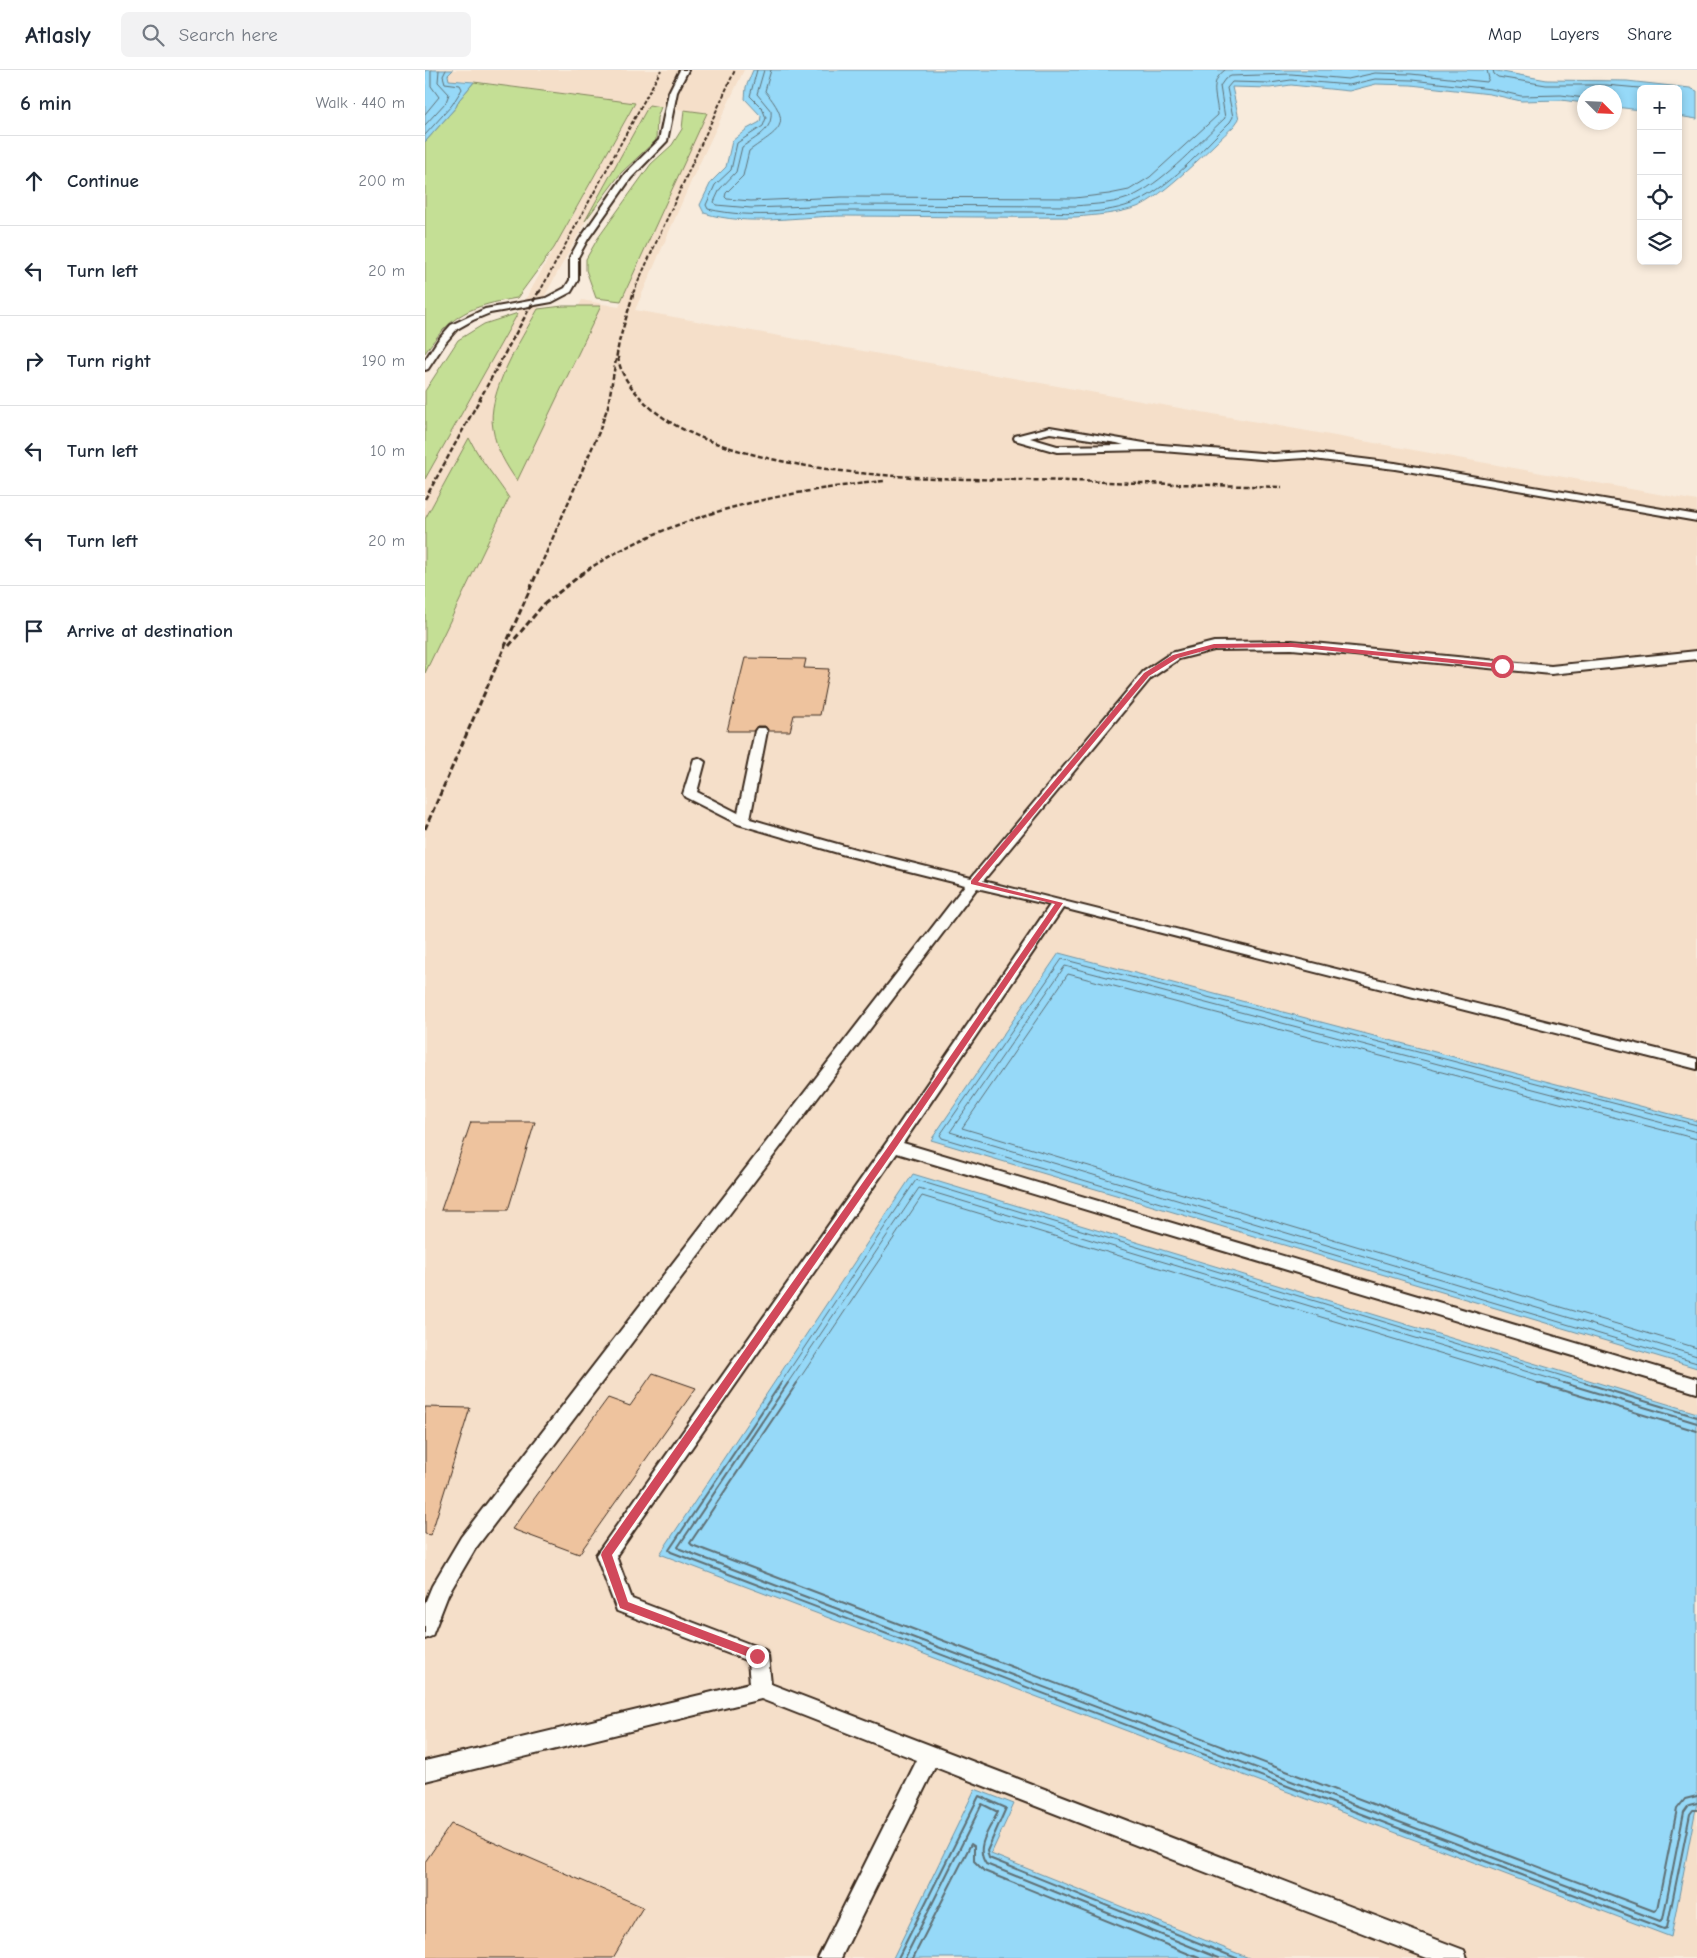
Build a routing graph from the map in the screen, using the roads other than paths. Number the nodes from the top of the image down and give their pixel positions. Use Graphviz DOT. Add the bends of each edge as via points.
graph roads {
  1 [pos="684,70"];
  2 [pos="425,367"];
  3 [pos="1150,448"];
  4 [pos="1697,518"];
  5 [pos="1697,655"];
  6 [pos="761,731"];
  7 [pos="699,762"];
  8 [pos="743,821"];
  9 [pos="973,883"];
  10 [pos="1059,903"];
  11 [pos="1697,1064"];
  12 [pos="893,1146"];
  13 [pos="1697,1386"];
  14 [pos="425,1630"];
  15 [pos="761,1690"];
  16 [pos="930,1755"];
  17 [pos="425,1771"];
  18 [pos="829,1958"];
  19 [pos="1456,1958"];
  1 -- 2 [label="lane" via="673,92 663,141 628,176 584,239 574,257 574,280 567,290 549,300 488,311 470,318 441,342"];
  3 -- 3 [label="lane" via="1050,430 1019,438 1057,449"];
  3 -- 4 [label="lane" via="1273,457 1305,455 1395,466"];
  5 -- 9 [label="lane" via="1551,670 1292,645 1214,646 1175,656 1147,675"];
  6 -- 8 [label="lane"];
  7 -- 8 [label="lane" via="690,794"];
  8 -- 9 [label="lane"];
  9 -- 10 [label="lane"];
  9 -- 14 [label="lane" via="468,1543 439,1592"];
  10 -- 11 [label="lane"];
  10 -- 12 [label="lane"];
  12 -- 13 [label="lane"];
  12 -- 15 [label="lane" via="606,1555 624,1605 757,1656"];
  15 -- 16 [label="lane"];
  15 -- 17 [label="lane"];
  16 -- 18 [label="lane"];
  16 -- 19 [label="lane"];
}
